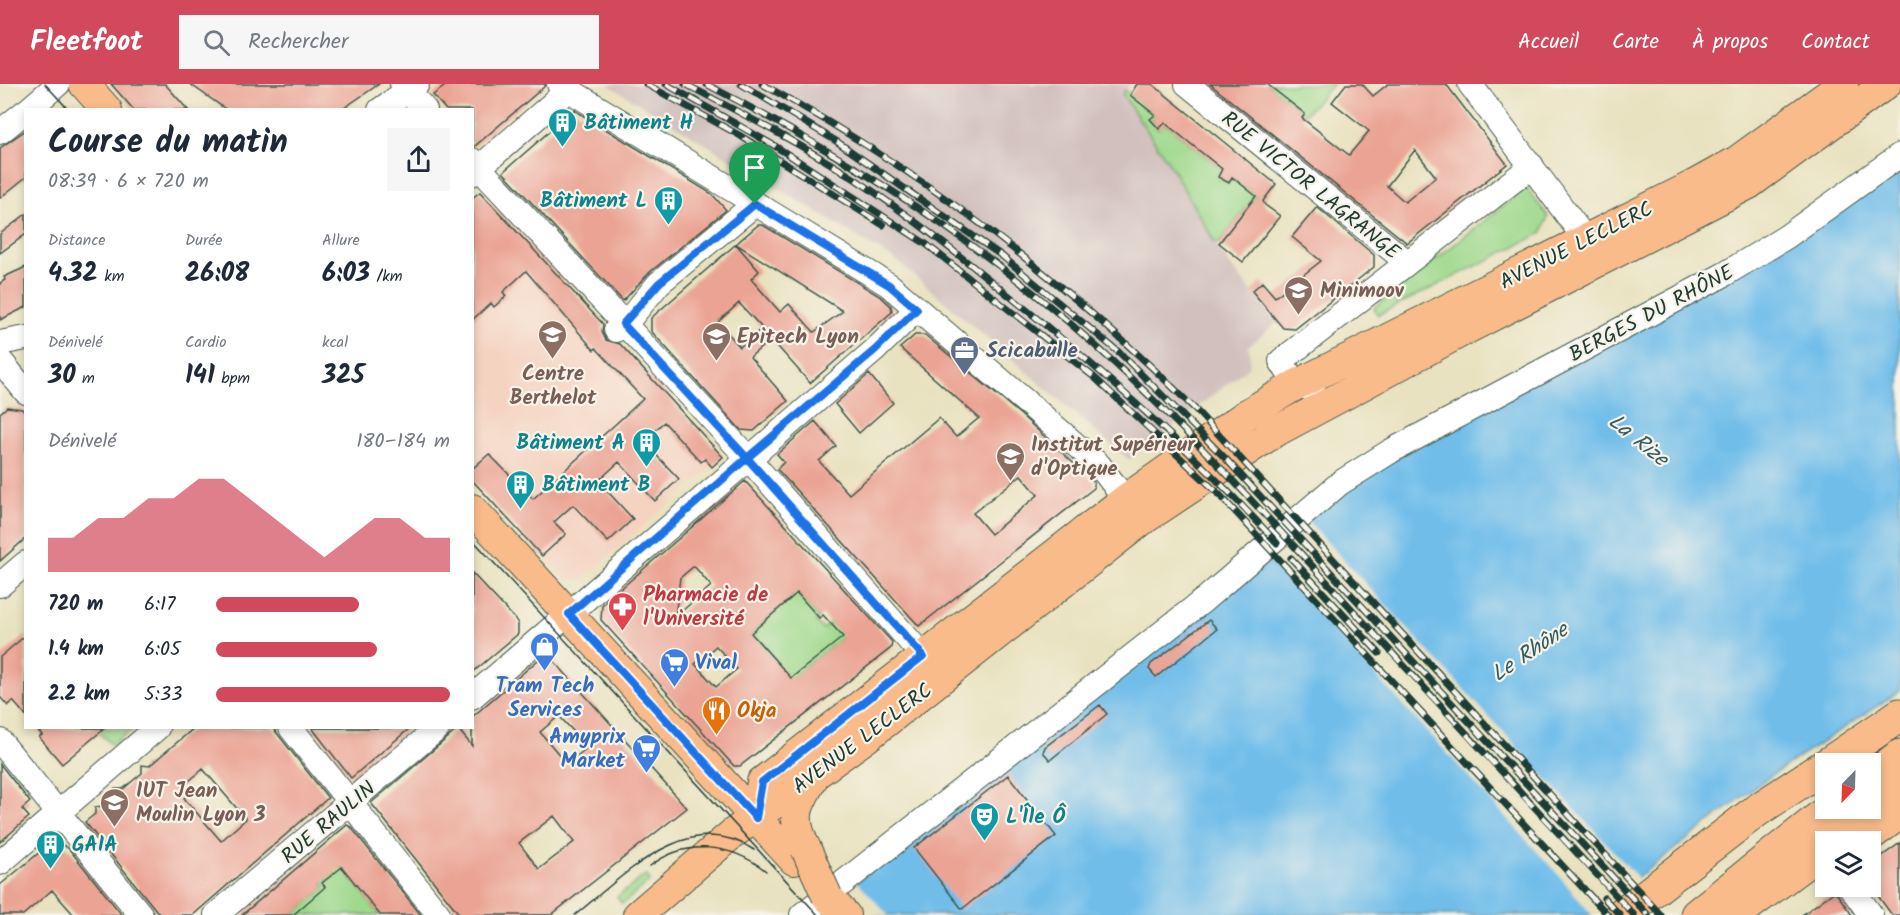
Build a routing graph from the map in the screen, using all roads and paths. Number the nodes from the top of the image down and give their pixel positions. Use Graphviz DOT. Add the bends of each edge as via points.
graph roads {
  1 [pos="58,84"];
  2 [pos="84,84"];
  3 [pos="1187,84"];
  4 [pos="1470,84"];
  5 [pos="1843,84"];
  6 [pos="1886,84"];
  7 [pos="409,86"];
  8 [pos="566,86"];
  9 [pos="28,108"];
  10 [pos="105,108"];
  11 [pos="382,108"];
  12 [pos="424,108"];
  13 [pos="24,112"];
  14 [pos="0,132"];
  15 [pos="1900,155"];
  16 [pos="1532,166"];
  17 [pos="475,167"];
  18 [pos="755,204"];
  19 [pos="1592,251"];
  20 [pos="1407,262"];
  21 [pos="917,309"];
  22 [pos="620,327"];
  23 [pos="24,338"];
  24 [pos="0,343"];
  25 [pos="0,360"];
  26 [pos="1289,373"];
  27 [pos="1359,385"];
  28 [pos="14,389"];
  29 [pos="1273,433"];
  30 [pos="747,458"];
  31 [pos="1134,510"];
  32 [pos="474,511"];
  33 [pos="24,565"];
  34 [pos="0,585"];
  35 [pos="569,614"];
  36 [pos="923,656"];
  37 [pos="474,695"];
  38 [pos="1900,715"];
  39 [pos="156,729"];
  40 [pos="292,729"];
  41 [pos="437,729"];
  42 [pos="0,741"];
  43 [pos="1843,753"];
  44 [pos="1900,756"];
  45 [pos="1881,770"];
  46 [pos="1815,772"];
  47 [pos="813,778"];
  48 [pos="1900,792"];
  49 [pos="351,803"];
  50 [pos="58,813"];
  51 [pos="1900,814"];
  52 [pos="756,818"];
  53 [pos="1818,819"];
  54 [pos="1849,831"];
  55 [pos="1877,831"];
  56 [pos="793,851"];
  57 [pos="1815,858"];
  58 [pos="0,863"];
  59 [pos="1815,874"];
  60 [pos="1858,897"];
  61 [pos="836,905"];
  62 [pos="648,907"];
  63 [pos="1622,914"];
  64 [pos="1752,914"];
  65 [pos="141,915"];
  66 [pos="216,915"];
  67 [pos="439,915"];
  68 [pos="802,915"];
  69 [pos="1697,915"];
  70 [pos="1871,915"];
  1 -- 9 [label="street"];
  2 -- 10 [label="main road"];
  3 -- 20 [label="street, RUE VICTOR LAGRANGE"];
  4 -- 16 [label="street"];
  5 -- 19 [label="main road, AVENUE LECLERC" via="1737,161"];
  6 -- 19 [label="main road, AVENUE LECLERC" via="1749,184"];
  7 -- 11 [label="street"];
  7 -- 12 [label="street"];
  8 -- 17 [label="street"];
  8 -- 18 [label="street"];
  13 -- 14 [label="street"];
  15 -- 68 [label="street, BERGES DU RHÔNE" via="1786,237 1725,274 1391,451 1340,483 1204,600"];
  16 -- 19 [label="street"];
  16 -- 20 [label="street, AVENUE LECLERC"];
  17 -- 22 [label="street" via="541,234"];
  18 -- 21 [label="street" via="889,285"];
  18 -- 22 [label="street" via="659,283"];
  19 -- 26 [label="main road, AVENUE LECLERC"];
  19 -- 27 [label="main road, AVENUE LECLERC"];
  20 -- 26 [label="street, AVENUE LECLERC"];
  21 -- 30 [label="street" via="875,350"];
  21 -- 31 [label="street" via="1099,465"];
  22 -- 30 [label="street"];
  23 -- 24 [label="street"];
  25 -- 28 [label="street"];
  26 -- 27 [label="street, AVENUE LECLERC" via="1329,393"];
  26 -- 29 [label="street, AVENUE LECLERC" via="1290,412"];
  26 -- 31 [label="main road, AVENUE LECLERC"];
  27 -- 29 [label="main road, AVENUE LECLERC"];
  29 -- 31 [label="main road, AVENUE LECLERC"];
  30 -- 35 [label="street"];
  30 -- 36 [label="street"];
  31 -- 36 [label="main road, AVENUE LECLERC"];
  31 -- 47 [label="main road, AVENUE LECLERC"];
  32 -- 35 [label="main road"];
  33 -- 34 [label="street"];
  35 -- 37 [label="street"];
  35 -- 52 [label="main road"];
  36 -- 52 [label="main road, AVENUE LECLERC" via="762,782"];
  38 -- 43 [label="highway"];
  39 -- 50 [label="street"];
  40 -- 49 [label="street"];
  41 -- 49 [label="street, RUE RAULIN"];
  42 -- 50 [label="street"];
  44 -- 45 [label="highway"];
  46 -- 63 [label="highway" via="1756,811"];
  47 -- 52 [label="main road, AVENUE LECLERC"];
  47 -- 56 [label="main road" via="795,814 800,837"];
  48 -- 54 [label="highway"];
  49 -- 66 [label="street, RUE RAULIN"];
  49 -- 67 [label="street"];
  50 -- 58 [label="street"];
  50 -- 65 [label="street"];
  51 -- 55 [label="main road"];
  52 -- 56 [label="main road"];
  52 -- 62 [label="main road"];
  53 -- 69 [label="highway"];
  56 -- 61 [label="main road, bridge"];
  56 -- 62 [label="main road" via="764,836 752,836 699,879"];
  57 -- 64 [label="highway"];
  59 -- 64 [label="main road"];
  60 -- 70 [label="street"];
}
